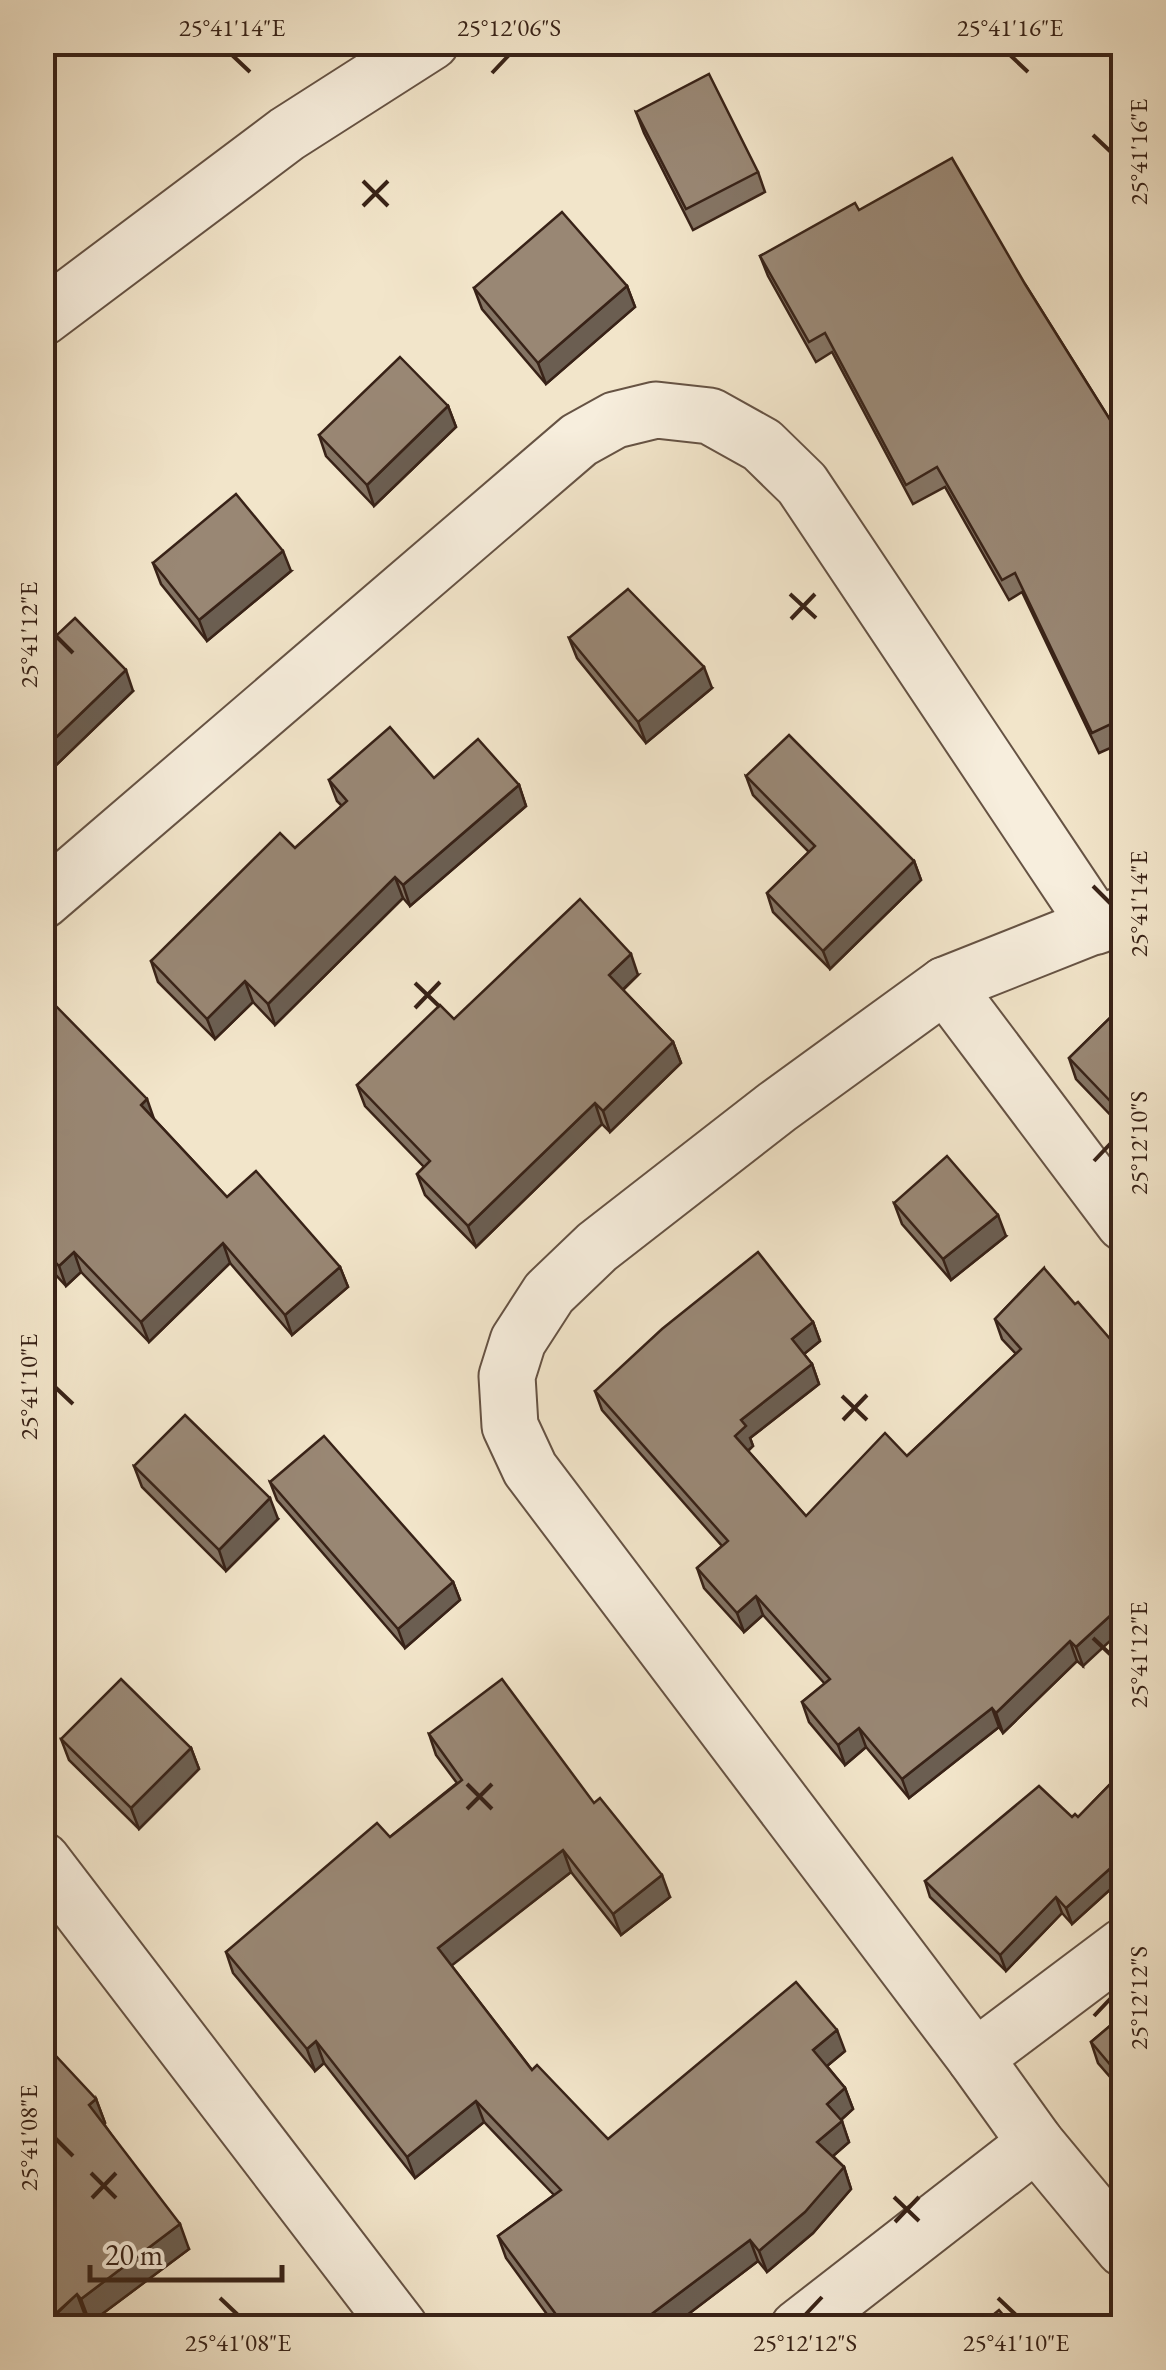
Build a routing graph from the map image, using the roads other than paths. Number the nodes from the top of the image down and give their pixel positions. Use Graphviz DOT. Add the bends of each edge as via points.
graph roads {
  1 [pos="431,42"];
  2 [pos="42,318"];
  3 [pos="42,901"];
  4 [pos="1110,920"];
  5 [pos="946,985"];
  6 [pos="1124,1224"];
  7 [pos="42,1860"];
  8 [pos="1124,1946"];
  9 [pos="975,2058"];
  10 [pos="1036,2143"];
  11 [pos="1124,2249"];
  12 [pos="400,2328"];
  13 [pos="798,2328"];
  1 -- 2 [label="street" via="287,134"];
  3 -- 4 [label="street" via="579,440 615,420 656,410 710,416 762,445 802,484"];
  4 -- 5 [label="street"];
  5 -- 6 [label="street"];
  5 -- 9 [label="street" via="598,1247 549,1294 518,1341 507,1376 510,1426 530,1469"];
  7 -- 12 [label="street"];
  8 -- 9 [label="street"];
  9 -- 10 [label="street"];
  10 -- 11 [label="street"];
  10 -- 13 [label="street"];
}
